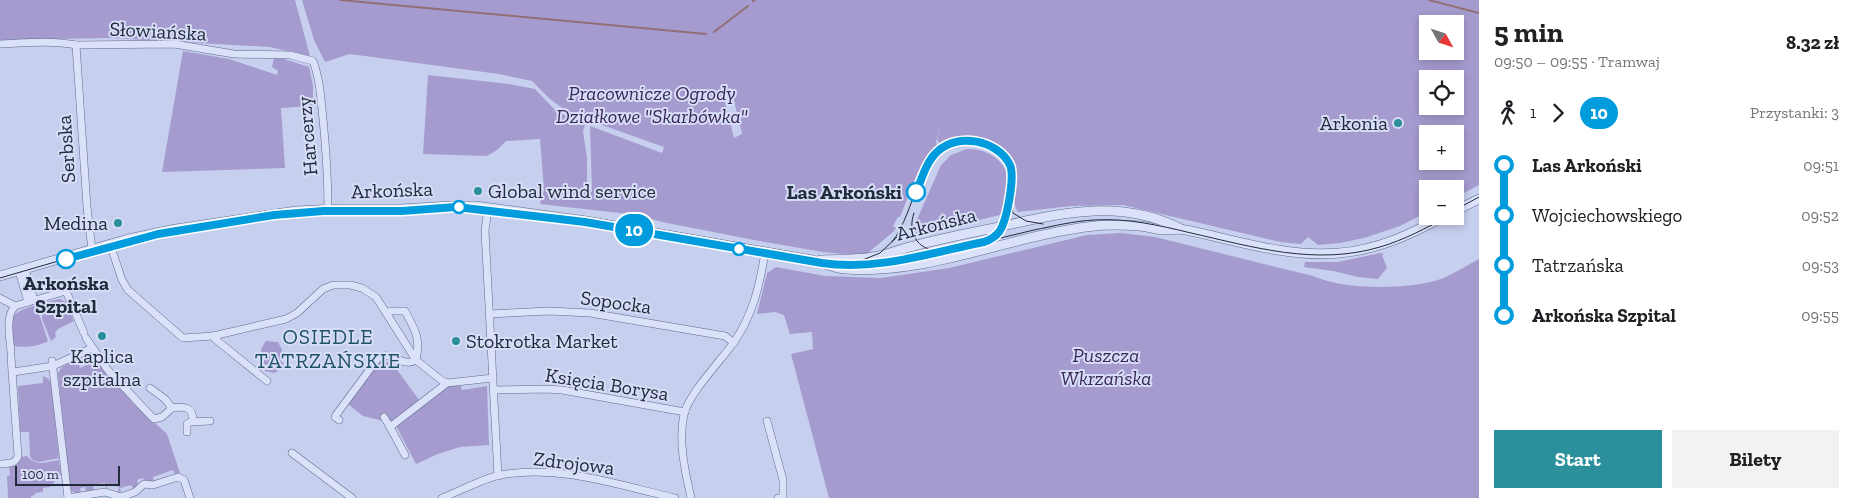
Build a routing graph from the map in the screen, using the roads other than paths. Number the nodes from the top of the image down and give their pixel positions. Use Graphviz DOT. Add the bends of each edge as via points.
graph roads {
  1 [pos="0,44"];
  2 [pos="76,45"];
  3 [pos="313,61"];
  4 [pos="1479,199"];
  5 [pos="1464,206"];
  6 [pos="488,208"];
  7 [pos="328,209"];
  8 [pos="1426,225"];
  9 [pos="1183,229"];
  10 [pos="110,244"];
  11 [pos="92,250"];
  12 [pos="765,252"];
  13 [pos="812,260"];
  14 [pos="22,270"];
  15 [pos="2,276"];
  16 [pos="0,298"];
  17 [pos="31,301"];
  18 [pos="15,306"];
  19 [pos="388,313"];
  20 [pos="490,314"];
  21 [pos="213,336"];
  22 [pos="734,343"];
  23 [pos="92,348"];
  24 [pos="416,360"];
  25 [pos="52,364"];
  26 [pos="13,372"];
  27 [pos="493,378"];
  28 [pos="267,381"];
  29 [pos="447,383"];
  30 [pos="150,388"];
  31 [pos="494,390"];
  32 [pos="172,408"];
  33 [pos="685,412"];
  34 [pos="384,417"];
  35 [pos="339,420"];
  36 [pos="194,421"];
  37 [pos="210,421"];
  38 [pos="767,421"];
  39 [pos="390,427"];
  40 [pos="187,432"];
  41 [pos="292,453"];
  42 [pos="405,455"];
  43 [pos="0,464"];
  44 [pos="498,476"];
  45 [pos="68,498"];
  46 [pos="190,498"];
  47 [pos="352,498"];
  48 [pos="442,498"];
  49 [pos="675,498"];
  50 [pos="691,498"];
  51 [pos="778,498"];
  1 -- 2 [label="street, Słowiańska" via="47,42"];
  2 -- 3 [label="street, Słowiańska" via="174,44 243,54 290,55"];
  2 -- 11 [label="street, Serbska"];
  3 -- 7 [label="street, Harcerzy" via="318,72 322,102"];
  4 -- 5 [label="street"];
  6 -- 7 [label="street, Arkońska"];
  6 -- 12 [label="street, Arkońska" via="586,220"];
  6 -- 20 [label="street" via="485,231"];
  7 -- 10 [label="street, Arkońska" via="284,212 176,229"];
  8 -- 9 [label="street, Arkońska" via="1388,243 1329,254 1283,251"];
  9 -- 13 [label="street, Arkońska" via="1115,225 1088,227 892,268 844,269"];
  9 -- 13 [label="street, Arkońska" via="1165,220 1138,214 1082,210 1048,215 872,257"];
  10 -- 11 [label="street, Arkońska"];
  10 -- 21 [label="street" via="124,284 132,294 183,338"];
  11 -- 14 [label="street, Arkońska"];
  12 -- 13 [label="street, Arkońska"];
  12 -- 22 [label="street" via="752,306"];
  14 -- 15 [label="street, Arkońska"];
  14 -- 17 [label="street"];
  16 -- 18 [label="street"];
  17 -- 18 [label="street"];
  17 -- 23 [label="street" via="66,291"];
  18 -- 26 [label="street" via="9,316"];
  19 -- 21 [label="street" via="368,291 350,285 333,285 323,289 286,319"];
  19 -- 24 [label="street"];
  19 -- 24 [label="street" via="405,311 418,336"];
  20 -- 22 [label="street, Sopocka" via="590,313 725,336"];
  20 -- 27 [label="street"];
  21 -- 28 [label="street"];
  22 -- 33 [label="street" via="696,392"];
  23 -- 25 [label="street"];
  23 -- 32 [label="street" via="120,384 154,418 162,418"];
  24 -- 29 [label="street"];
  24 -- 35 [label="street" via="406,363 386,355 379,357 336,415"];
  25 -- 26 [label="street"];
  25 -- 45 [label="street"];
  26 -- 43 [label="street" via="18,456 12,463"];
  27 -- 29 [label="street"];
  27 -- 31 [label="street"];
  29 -- 39 [label="street"];
  30 -- 32 [label="street"];
  31 -- 33 [label="street, Księcia Borysa" via="562,390"];
  31 -- 44 [label="street"];
  32 -- 36 [label="street" via="190,409"];
  33 -- 50 [label="street" via="682,434"];
  34 -- 39 [label="street"];
  36 -- 37 [label="street"];
  36 -- 40 [label="street" via="187,424"];
  38 -- 51 [label="street" via="783,480 783,498"];
  39 -- 42 [label="street"];
  41 -- 47 [label="street"];
  44 -- 48 [label="street, Zdrojowa"];
  44 -- 49 [label="street, Zdrojowa" via="524,472 573,475"];
  45 -- 46 [label="street" via="105,492 121,497 144,484 153,485 178,477 184,480"];
}
